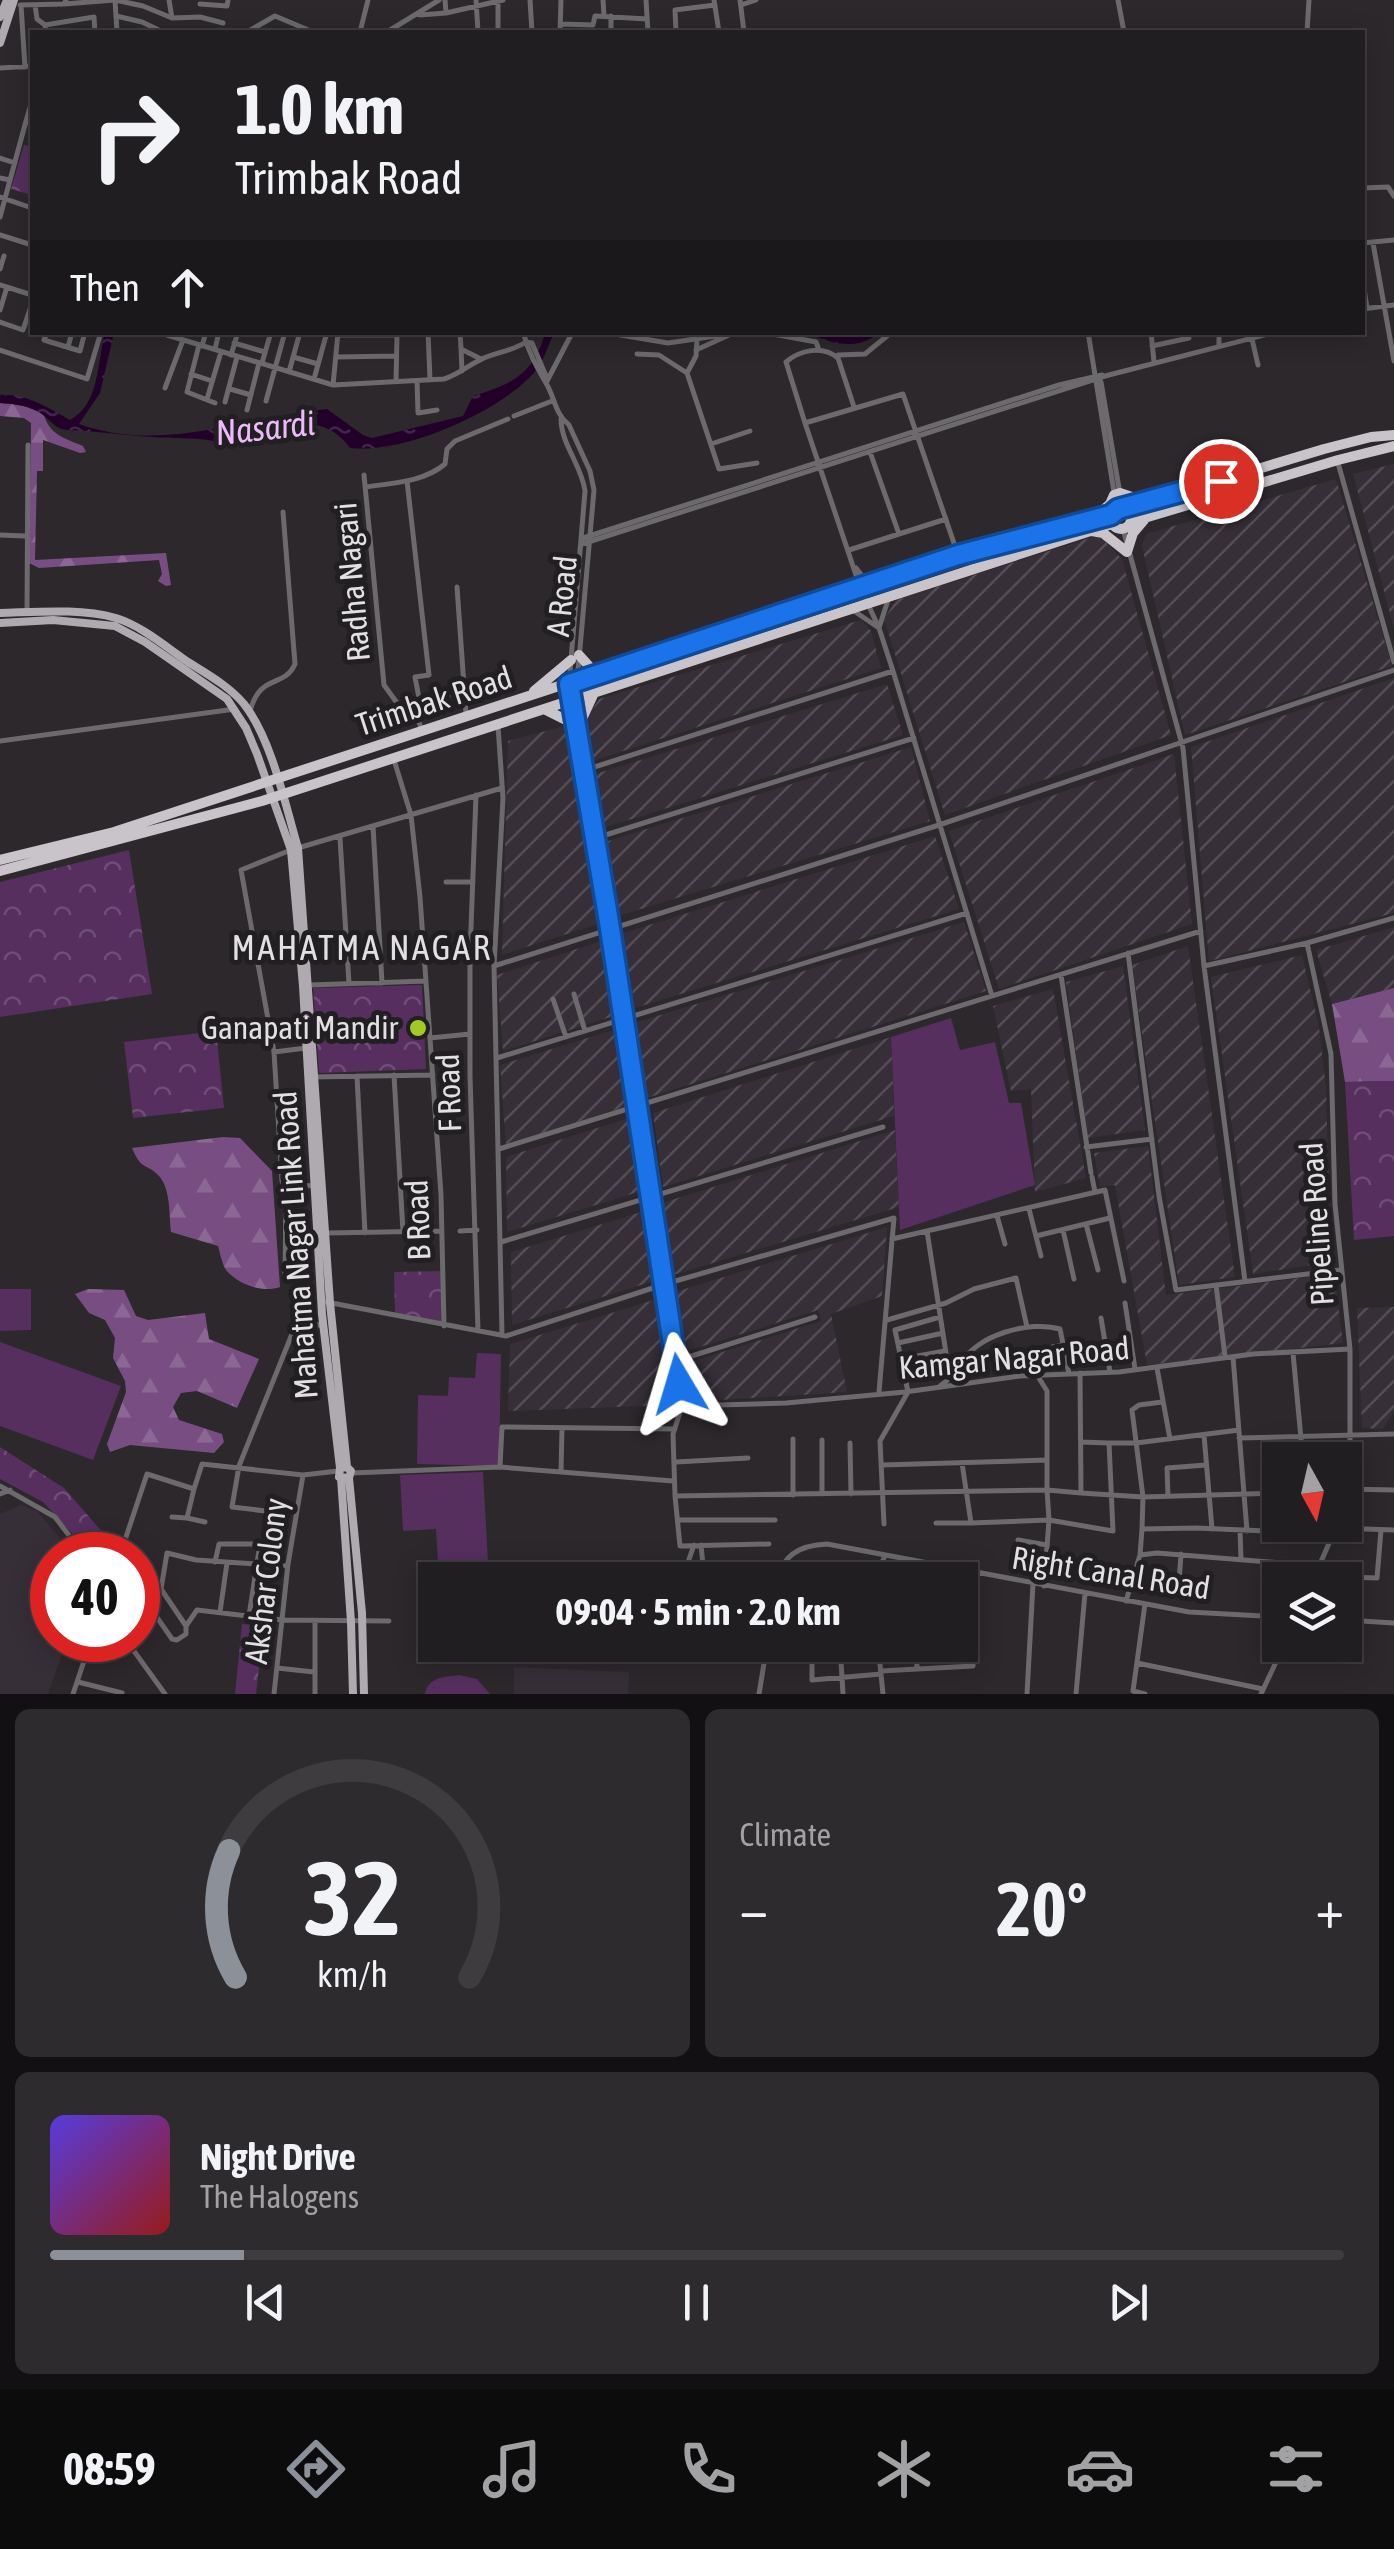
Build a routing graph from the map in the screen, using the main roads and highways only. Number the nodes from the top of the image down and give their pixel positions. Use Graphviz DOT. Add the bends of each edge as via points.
graph roads {
  1 [pos="12,2"];
  2 [pos="0,17"];
  3 [pos="0,43"];
  4 [pos="1394,435"];
  5 [pos="1394,446"];
  6 [pos="1152,502"];
  7 [pos="1148,517"];
  8 [pos="1120,518"];
  9 [pos="1092,525"];
  10 [pos="0,612"];
  11 [pos="0,623"];
  12 [pos="597,675"];
  13 [pos="594,693"];
  14 [pos="520,700"];
  15 [pos="546,710"];
  16 [pos="271,776"];
  17 [pos="278,796"];
  18 [pos="283,813"];
  19 [pos="295,849"];
  20 [pos="0,860"];
  21 [pos="0,871"];
  22 [pos="310,1048"];
  23 [pos="312,1077"];
  24 [pos="325,1302"];
  25 [pos="345,1473"];
  26 [pos="353,1694"];
  27 [pos="364,1694"];
  1 -- 2 [label="main road"];
  1 -- 3 [label="main road"];
  4 -- 6 [label="highway, Trimbak Road" via="1324,449"];
  5 -- 7 [label="highway, Trimbak Road"];
  6 -- 8 [label="highway, Trimbak Road"];
  6 -- 9 [label="highway" via="1117,494"];
  7 -- 8 [label="highway, Trimbak Road"];
  7 -- 9 [label="highway" via="1127,552"];
  8 -- 9 [label="highway, Trimbak Road"];
  9 -- 12 [label="highway, Trimbak Road" via="958,555"];
  9 -- 13 [label="highway, Trimbak Road"];
  10 -- 16 [label="main road" via="89,614 142,630 228,688 250,714"];
  11 -- 16 [label="main road" via="115,626 145,642 235,709"];
  12 -- 14 [label="highway, Trimbak Road"];
  12 -- 14 [label="highway" via="575,658"];
  13 -- 15 [label="highway, Trimbak Road"];
  13 -- 15 [label="highway" via="578,725"];
  14 -- 16 [label="highway, Trimbak Road"];
  15 -- 17 [label="highway, Trimbak Road"];
  16 -- 17 [label="main road, Mahatma Nagar Link Road"];
  16 -- 20 [label="highway, Trimbak Road" via="114,832"];
  17 -- 18 [label="main road, Mahatma Nagar Link Road"];
  17 -- 18 [label="main road"];
  17 -- 21 [label="highway, Trimbak Road"];
  18 -- 19 [label="main road, Mahatma Nagar Link Road"];
  19 -- 22 [label="main road, Mahatma Nagar Link Road"];
  19 -- 22 [label="main road, Mahatma Nagar Link Road"];
  22 -- 23 [label="main road, Mahatma Nagar Link Road"];
  23 -- 24 [label="main road, Mahatma Nagar Link Road"];
  23 -- 24 [label="main road, Mahatma Nagar Link Road" via="327,1233"];
  24 -- 25 [label="main road, Mahatma Nagar Link Road"];
  24 -- 25 [label="main road, Mahatma Nagar Link Road"];
  25 -- 26 [label="main road, Mahatma Nagar Link Road"];
  25 -- 27 [label="main road, Mahatma Nagar Link Road"];
}
